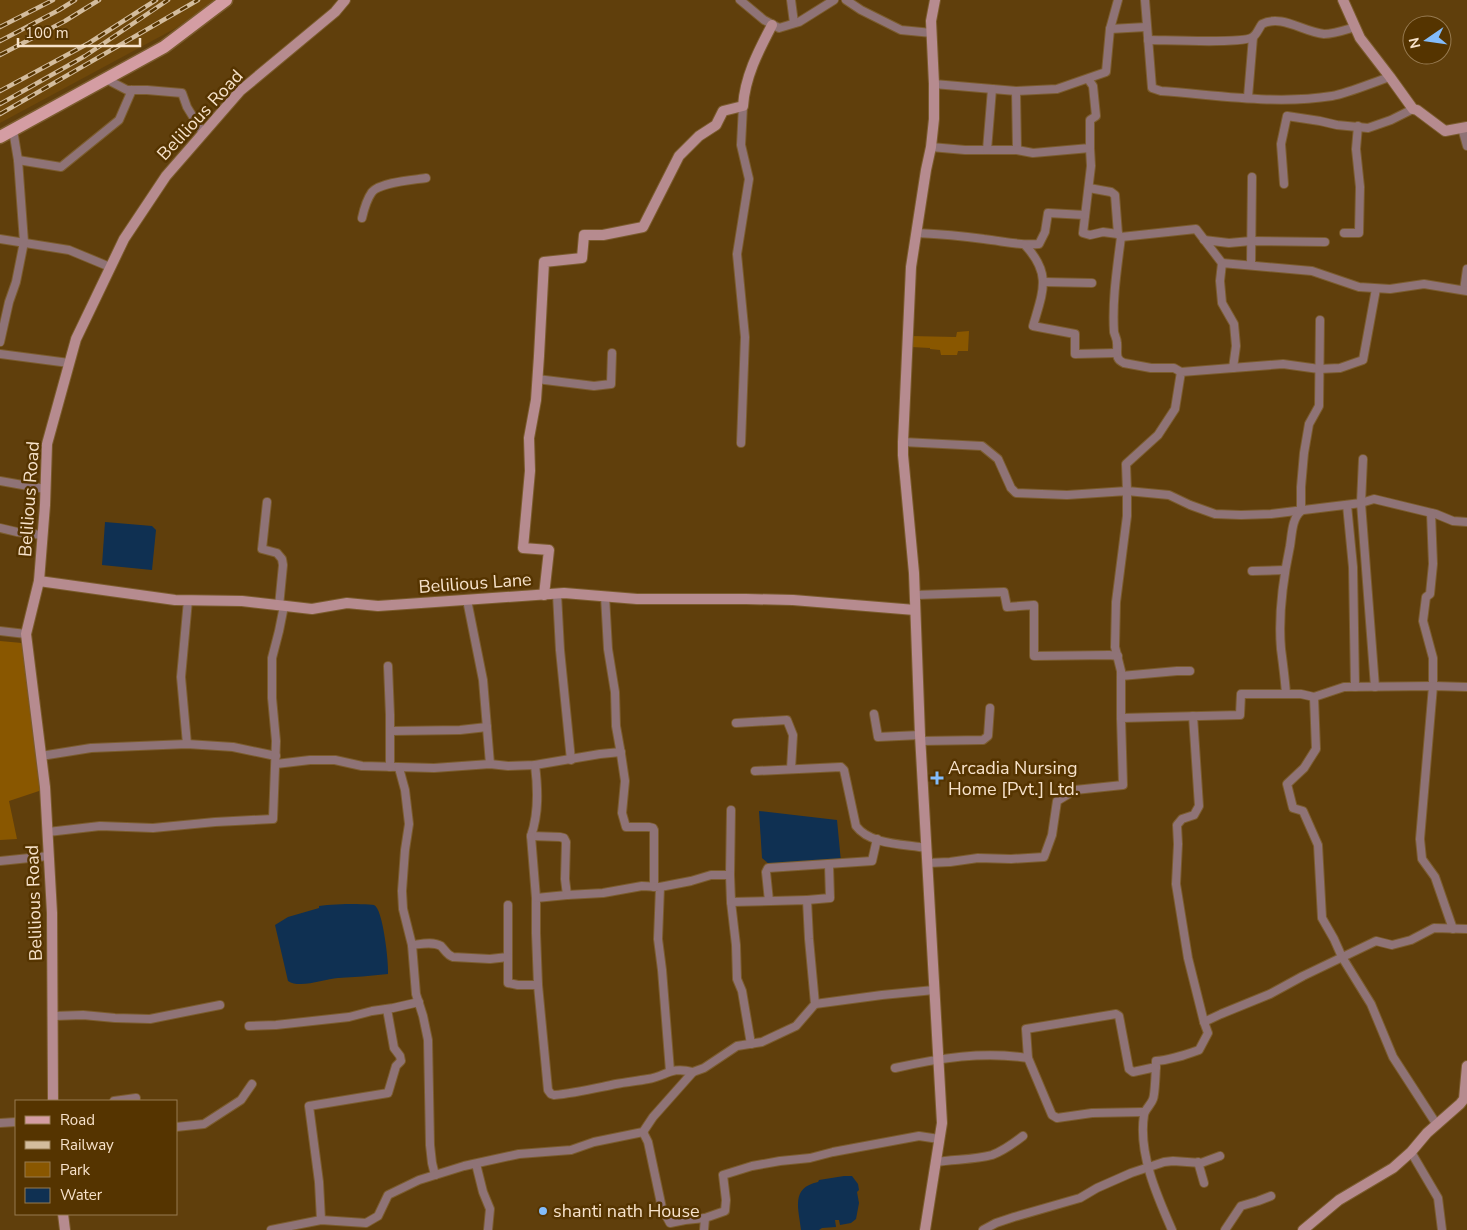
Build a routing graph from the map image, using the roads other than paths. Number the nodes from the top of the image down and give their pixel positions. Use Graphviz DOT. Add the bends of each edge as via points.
graph roads {
  1 [pos="226,0"];
  2 [pos="345,0"];
  3 [pos="740,0"];
  4 [pos="791,0"];
  5 [pos="834,0"];
  6 [pos="846,0"];
  7 [pos="862,0"];
  8 [pos="935,0"];
  9 [pos="1118,0"];
  10 [pos="1145,0"];
  11 [pos="1343,0"];
  12 [pos="861,10"];
  13 [pos="794,23"];
  14 [pos="772,24"];
  15 [pos="1146,27"];
  16 [pos="1355,27"];
  17 [pos="1110,29"];
  18 [pos="932,33"];
  19 [pos="1253,37"];
  20 [pos="1148,40"];
  21 [pos="1390,77"];
  22 [pos="1088,78"];
  23 [pos="106,79"];
  24 [pos="934,84"];
  25 [pos="992,89"];
  26 [pos="132,90"];
  27 [pos="1016,91"];
  28 [pos="1248,97"];
  29 [pos="743,106"];
  30 [pos="1413,109"];
  31 [pos="1358,126"];
  32 [pos="1464,127"];
  33 [pos="12,130"];
  34 [pos="203,133"];
  35 [pos="0,137"];
  36 [pos="1467,146"];
  37 [pos="931,147"];
  38 [pos="1090,148"];
  39 [pos="987,150"];
  40 [pos="1017,150"];
  41 [pos="18,160"];
  42 [pos="1252,176"];
  43 [pos="426,178"];
  44 [pos="1284,184"];
  45 [pos="1089,188"];
  46 [pos="1085,215"];
  47 [pos="362,218"];
  48 [pos="917,233"];
  49 [pos="1344,233"];
  50 [pos="1120,236"];
  51 [pos="0,239"];
  52 [pos="1204,240"];
  53 [pos="1251,241"];
  54 [pos="24,242"];
  55 [pos="1325,242"];
  56 [pos="1025,245"];
  57 [pos="1222,263"];
  58 [pos="1251,265"];
  59 [pos="110,267"];
  60 [pos="1467,269"];
  61 [pos="1044,282"];
  62 [pos="1092,283"];
  63 [pos="1376,288"];
  64 [pos="1466,291"];
  65 [pos="0,302"];
  66 [pos="9,302"];
  67 [pos="1320,320"];
  68 [pos="0,342"];
  69 [pos="1116,353"];
  70 [pos="0,354"];
  71 [pos="612,354"];
  72 [pos="69,363"];
  73 [pos="1233,368"];
  74 [pos="1319,369"];
  75 [pos="1182,372"];
  76 [pos="537,379"];
  77 [pos="903,442"];
  78 [pos="741,443"];
  79 [pos="1363,459"];
  80 [pos="0,481"];
  81 [pos="46,489"];
  82 [pos="1127,491"];
  83 [pos="267,502"];
  84 [pos="1361,503"];
  85 [pos="1347,504"];
  86 [pos="1301,510"];
  87 [pos="1431,513"];
  88 [pos="1467,522"];
  89 [pos="0,528"];
  90 [pos="42,535"];
  91 [pos="1285,570"];
  92 [pos="1252,571"];
  93 [pos="39,581"];
  94 [pos="557,594"];
  95 [pos="915,594"];
  96 [pos="544,595"];
  97 [pos="605,596"];
  98 [pos="188,600"];
  99 [pos="467,600"];
  100 [pos="281,606"];
  101 [pos="915,610"];
  102 [pos="0,631"];
  103 [pos="26,634"];
  104 [pos="1118,656"];
  105 [pos="388,666"];
  106 [pos="1190,671"];
  107 [pos="1121,676"];
  108 [pos="1433,686"];
  109 [pos="1355,687"];
  110 [pos="1375,687"];
  111 [pos="1467,687"];
  112 [pos="1286,694"];
  113 [pos="1314,697"];
  114 [pos="990,708"];
  115 [pos="874,714"];
  116 [pos="1193,716"];
  117 [pos="1121,718"];
  118 [pos="736,722"];
  119 [pos="487,727"];
  120 [pos="391,731"];
  121 [pos="920,738"];
  122 [pos="187,744"];
  123 [pos="621,752"];
  124 [pos="41,756"];
  125 [pos="276,760"];
  126 [pos="570,760"];
  127 [pos="490,764"];
  128 [pos="534,765"];
  129 [pos="390,767"];
  130 [pos="400,768"];
  131 [pos="791,769"];
  132 [pos="755,771"];
  133 [pos="731,810"];
  134 [pos="48,832"];
  135 [pos="531,836"];
  136 [pos="877,839"];
  137 [pos="926,848"];
  138 [pos="49,856"];
  139 [pos="0,861"];
  140 [pos="927,863"];
  141 [pos="830,865"];
  142 [pos="730,875"];
  143 [pos="657,887"];
  144 [pos="567,895"];
  145 [pos="536,898"];
  146 [pos="807,900"];
  147 [pos="769,901"];
  148 [pos="732,902"];
  149 [pos="508,905"];
  150 [pos="1452,928"];
  151 [pos="1467,929"];
  152 [pos="412,945"];
  153 [pos="508,957"];
  154 [pos="1342,957"];
  155 [pos="538,985"];
  156 [pos="934,990"];
  157 [pos="419,1002"];
  158 [pos="816,1004"];
  159 [pos="220,1005"];
  160 [pos="387,1009"];
  161 [pos="54,1016"];
  162 [pos="1204,1022"];
  163 [pos="249,1026"];
  164 [pos="751,1044"];
  165 [pos="1028,1058"];
  166 [pos="938,1059"];
  167 [pos="1467,1066"];
  168 [pos="1156,1067"];
  169 [pos="895,1068"];
  170 [pos="670,1071"];
  171 [pos="693,1072"];
  172 [pos="252,1084"];
  173 [pos="136,1098"];
  174 [pos="53,1100"];
  175 [pos="121,1100"];
  176 [pos="1144,1112"];
  177 [pos="15,1122"];
  178 [pos="0,1123"];
  179 [pos="1437,1125"];
  180 [pos="178,1127"];
  181 [pos="644,1132"];
  182 [pos="1023,1136"];
  183 [pos="939,1139"];
  184 [pos="1411,1152"];
  185 [pos="1220,1156"];
  186 [pos="936,1162"];
  187 [pos="1198,1162"];
  188 [pos="476,1164"];
  189 [pos="1149,1168"];
  190 [pos="436,1175"];
  191 [pos="1204,1183"];
  192 [pos="1271,1196"];
  193 [pos="63,1215"];
  194 [pos="705,1218"];
  195 [pos="321,1220"];
  196 [pos="360,1226"];
  197 [pos="65,1230"];
  198 [pos="271,1230"];
  199 [pos="488,1230"];
  200 [pos="704,1230"];
  201 [pos="925,1230"];
  202 [pos="983,1230"];
  203 [pos="1172,1230"];
  204 [pos="1225,1230"];
  205 [pos="1303,1230"];
  206 [pos="1442,1230"];
  1 -- 23 [label="main road" via="164,47"];
  2 -- 34 [label="main road, Belilious Road" via="335,12 240,91"];
  3 -- 14 [label="street"];
  4 -- 13 [label="street"];
  5 -- 13 [label="street"];
  6 -- 12 [label="street"];
  7 -- 12 [label="street"];
  8 -- 18 [label="main road"];
  9 -- 17 [label="street"];
  10 -- 15 [label="street"];
  11 -- 16 [label="main road"];
  12 -- 18 [label="street" via="901,30"];
  13 -- 14 [label="street" via="779,28"];
  14 -- 29 [label="main road" via="754,59"];
  15 -- 17 [label="street"];
  15 -- 20 [label="street"];
  16 -- 19 [label="street" via="1325,34 1286,23 1269,22 1262,24"];
  16 -- 21 [label="main road"];
  17 -- 22 [label="street" via="1106,72"];
  18 -- 24 [label="main road"];
  19 -- 20 [label="street" via="1240,40"];
  19 -- 28 [label="street"];
  20 -- 28 [label="street" via="1152,88"];
  21 -- 28 [label="street" via="1334,96 1299,99"];
  21 -- 30 [label="main road"];
  22 -- 27 [label="street" via="1057,89"];
  22 -- 38 [label="street" via="1093,86 1096,116 1090,120"];
  23 -- 26 [label="street"];
  23 -- 33 [label="main road"];
  24 -- 25 [label="street"];
  24 -- 37 [label="main road"];
  25 -- 27 [label="street"];
  25 -- 39 [label="street"];
  26 -- 34 [label="street" via="182,93"];
  26 -- 41 [label="street" via="119,120 61,167"];
  27 -- 40 [label="street"];
  29 -- 76 [label="main road" via="723,111 716,125 679,156 643,227 603,235 584,235 582,258 544,262"];
  29 -- 78 [label="street" via="741,145 750,179 737,254 745,337"];
  30 -- 31 [label="street" via="1368,128"];
  30 -- 32 [label="main road" via="1445,131"];
  31 -- 44 [label="street" via="1287,116 1281,144"];
  31 -- 49 [label="street" via="1359,233"];
  32 -- 36 [label="street"];
  33 -- 35 [label="main road"];
  33 -- 41 [label="street"];
  34 -- 59 [label="main road, Belilious Road" via="166,176 124,239"];
  37 -- 39 [label="street"];
  37 -- 48 [label="main road"];
  38 -- 40 [label="street" via="1033,153"];
  38 -- 45 [label="street"];
  39 -- 40 [label="street"];
  41 -- 54 [label="street"];
  42 -- 53 [label="street"];
  43 -- 47 [label="street" via="373,191"];
  45 -- 46 [label="street"];
  45 -- 50 [label="street" via="1115,195"];
  46 -- 50 [label="street" via="1083,233 1103,232"];
  46 -- 56 [label="street" via="1048,213 1039,244"];
  48 -- 56 [label="street"];
  48 -- 77 [label="main road" via="911,267"];
  50 -- 52 [label="street" via="1196,229"];
  50 -- 69 [label="street" via="1114,286"];
  51 -- 54 [label="street"];
  52 -- 53 [label="street"];
  52 -- 57 [label="street"];
  53 -- 55 [label="street"];
  53 -- 58 [label="street"];
  54 -- 59 [label="street" via="69,250"];
  54 -- 66 [label="street"];
  56 -- 61 [label="street" via="1035,255"];
  57 -- 58 [label="street"];
  57 -- 73 [label="street" via="1222,303 1234,324"];
  58 -- 63 [label="street" via="1312,271 1359,287"];
  59 -- 72 [label="main road, Belilious Road" via="76,339"];
  60 -- 64 [label="street"];
  61 -- 62 [label="street"];
  61 -- 69 [label="street" via="1033,326 1075,334 1075,354"];
  63 -- 64 [label="street" via="1424,284"];
  63 -- 74 [label="street" via="1363,360 1340,368"];
  65 -- 66 [label="street"];
  66 -- 68 [label="street"];
  67 -- 74 [label="street"];
  69 -- 75 [label="street" via="1120,362 1151,368 1174,368"];
  70 -- 72 [label="street"];
  71 -- 76 [label="street" via="611,384 594,386"];
  72 -- 81 [label="main road, Belilious Road" via="47,444"];
  73 -- 74 [label="street" via="1284,364"];
  73 -- 75 [label="street"];
  74 -- 86 [label="street" via="1319,406 1309,424"];
  75 -- 82 [label="street" via="1174,409 1158,435 1126,464"];
  76 -- 96 [label="main road" via="529,438 530,471 523,548 549,550"];
  77 -- 82 [label="street" via="982,446 998,459 1016,493 1067,495"];
  77 -- 95 [label="main road"];
  79 -- 84 [label="street"];
  80 -- 81 [label="street"];
  81 -- 90 [label="main road, Belilious Road"];
  82 -- 86 [label="street" via="1168,495 1215,514 1271,514"];
  82 -- 104 [label="street" via="1116,602 1115,647"];
  83 -- 100 [label="street" via="262,549 278,553 282,559"];
  84 -- 85 [label="street"];
  84 -- 87 [label="street" via="1374,499"];
  84 -- 110 [label="street"];
  85 -- 86 [label="street"];
  85 -- 109 [label="street" via="1353,567"];
  86 -- 91 [label="street" via="1296,515"];
  87 -- 88 [label="street" via="1452,521"];
  87 -- 108 [label="street" via="1432,572 1423,621 1433,658"];
  89 -- 90 [label="street"];
  90 -- 93 [label="main road, Belilious Road"];
  91 -- 92 [label="street"];
  91 -- 112 [label="street" via="1281,598 1281,648"];
  93 -- 98 [label="main road, Belilious Lane"];
  93 -- 103 [label="main road, Belilious Road"];
  94 -- 96 [label="main road, Belilious Lane"];
  94 -- 97 [label="main road, Belilious Lane"];
  94 -- 126 [label="street"];
  95 -- 101 [label="main road"];
  95 -- 104 [label="street" via="1004,592 1007,608 1034,605 1034,656"];
  96 -- 99 [label="main road, Belilious Lane"];
  97 -- 101 [label="main road, Belilious Lane" via="793,600"];
  97 -- 123 [label="street"];
  98 -- 100 [label="main road, Belilious Lane"];
  98 -- 122 [label="street" via="181,676"];
  99 -- 100 [label="main road, Belilious Lane" via="378,606 347,603 312,609"];
  99 -- 119 [label="street" via="483,680"];
  100 -- 125 [label="street" via="280,631 272,658"];
  101 -- 121 [label="main road"];
  102 -- 103 [label="street"];
  103 -- 124 [label="main road, Belilious Road"];
  104 -- 107 [label="street"];
  105 -- 120 [label="street"];
  106 -- 107 [label="street"];
  107 -- 117 [label="street"];
  108 -- 110 [label="street"];
  108 -- 111 [label="street"];
  108 -- 150 [label="street" via="1420,839 1422,859 1435,877"];
  109 -- 110 [label="street"];
  109 -- 113 [label="street" via="1344,687"];
  112 -- 113 [label="street"];
  112 -- 116 [label="street" via="1241,694 1240,715"];
  113 -- 154 [label="street" via="1316,749 1304,768 1287,784 1294,808 1304,811 1318,845 1322,918"];
  114 -- 121 [label="street" via="988,736 983,740"];
  115 -- 121 [label="street" via="878,737"];
  116 -- 117 [label="street"];
  116 -- 162 [label="street" via="1200,806 1177,825 1176,884 1188,958"];
  117 -- 140 [label="street" via="1122,785 1075,790 1057,800 1052,835 1044,857"];
  118 -- 131 [label="street" via="787,720 793,735"];
  119 -- 120 [label="street"];
  119 -- 127 [label="street"];
  120 -- 129 [label="street"];
  121 -- 137 [label="main road"];
  122 -- 124 [label="street" via="90,748"];
  122 -- 125 [label="street" via="233,747"];
  123 -- 126 [label="street"];
  123 -- 143 [label="street" via="624,823 628,828 653,828"];
  124 -- 134 [label="main road, Belilious Road"];
  125 -- 129 [label="street" via="335,760 362,766"];
  125 -- 134 [label="street" via="273,819 153,828 100,826"];
  126 -- 128 [label="street"];
  127 -- 128 [label="street"];
  127 -- 130 [label="street"];
  128 -- 135 [label="street" via="538,791 536,824"];
  129 -- 130 [label="street"];
  130 -- 152 [label="street" via="409,824 402,900"];
  131 -- 132 [label="street"];
  131 -- 136 [label="street" via="840,767 844,770 856,826 861,833"];
  133 -- 142 [label="street"];
  134 -- 138 [label="main road, Belilious Road"];
  135 -- 144 [label="street" via="564,838"];
  135 -- 145 [label="street"];
  136 -- 137 [label="street"];
  136 -- 141 [label="street" via="872,861"];
  137 -- 140 [label="main road"];
  138 -- 139 [label="street"];
  138 -- 161 [label="main road, Belilious Road"];
  140 -- 156 [label="main road"];
  141 -- 146 [label="street" via="830,898"];
  141 -- 147 [label="street" via="768,868"];
  142 -- 143 [label="street" via="711,875"];
  142 -- 148 [label="street"];
  143 -- 144 [label="street"];
  143 -- 170 [label="street" via="658,939"];
  144 -- 145 [label="street"];
  145 -- 155 [label="street"];
  146 -- 147 [label="street"];
  146 -- 158 [label="street"];
  147 -- 148 [label="street"];
  148 -- 164 [label="street" via="737,979"];
  149 -- 153 [label="street"];
  150 -- 151 [label="street"];
  150 -- 154 [label="street" via="1434,928 1392,945 1376,940"];
  152 -- 153 [label="street" via="438,945 453,958"];
  152 -- 157 [label="street"];
  153 -- 155 [label="street" via="508,983"];
  154 -- 162 [label="street" via="1270,994"];
  154 -- 179 [label="street" via="1371,1004 1393,1057"];
  155 -- 170 [label="street" via="548,1090 554,1096 650,1079"];
  156 -- 158 [label="street"];
  156 -- 166 [label="main road"];
  157 -- 160 [label="street"];
  157 -- 190 [label="street" via="428,1040 430,1145"];
  158 -- 164 [label="street" via="796,1026"];
  159 -- 161 [label="street" via="150,1019 83,1014"];
  160 -- 163 [label="street" via="328,1020"];
  160 -- 195 [label="street" via="394,1048 401,1061 396,1066 388,1093 309,1106"];
  161 -- 174 [label="main road, Belilious Road"];
  162 -- 168 [label="street" via="1208,1033 1199,1050 1156,1060"];
  164 -- 171 [label="street" via="738,1046"];
  165 -- 166 [label="street" via="976,1054"];
  165 -- 168 [label="street" via="1026,1029 1116,1014 1130,1069 1133,1072"];
  165 -- 176 [label="street" via="1052,1115 1057,1118 1092,1113"];
  166 -- 169 [label="street"];
  166 -- 183 [label="main road" via="942,1123"];
  167 -- 179 [label="main road" via="1464,1099"];
  168 -- 176 [label="street" via="1154,1098"];
  170 -- 171 [label="street" via="683,1069"];
  171 -- 181 [label="street" via="653,1117"];
  172 -- 180 [label="street" via="241,1100 204,1124"];
  173 -- 175 [label="street"];
  176 -- 189 [label="street" via="1142,1132"];
  177 -- 178 [label="street"];
  179 -- 184 [label="main road"];
  181 -- 188 [label="street" via="571,1150 519,1154"];
  181 -- 194 [label="street" via="662,1208 670,1223"];
  182 -- 186 [label="street" via="994,1154"];
  183 -- 186 [label="main road"];
  183 -- 194 [label="street" via="919,1136 810,1158 780,1160 723,1174 724,1211"];
  184 -- 205 [label="main road" via="1393,1168 1339,1200"];
  184 -- 206 [label="street" via="1438,1198"];
  185 -- 187 [label="street"];
  186 -- 201 [label="main road"];
  187 -- 189 [label="street" via="1173,1160"];
  187 -- 191 [label="street"];
  188 -- 190 [label="street"];
  188 -- 199 [label="street" via="490,1209"];
  189 -- 202 [label="street" via="1080,1198 1014,1216"];
  189 -- 203 [label="street"];
  190 -- 196 [label="street" via="388,1195 378,1216"];
  192 -- 204 [label="street" via="1241,1206"];
  193 -- 197 [label="main road"];
  194 -- 200 [label="street"];
  195 -- 196 [label="street"];
  195 -- 198 [label="street"];
}
